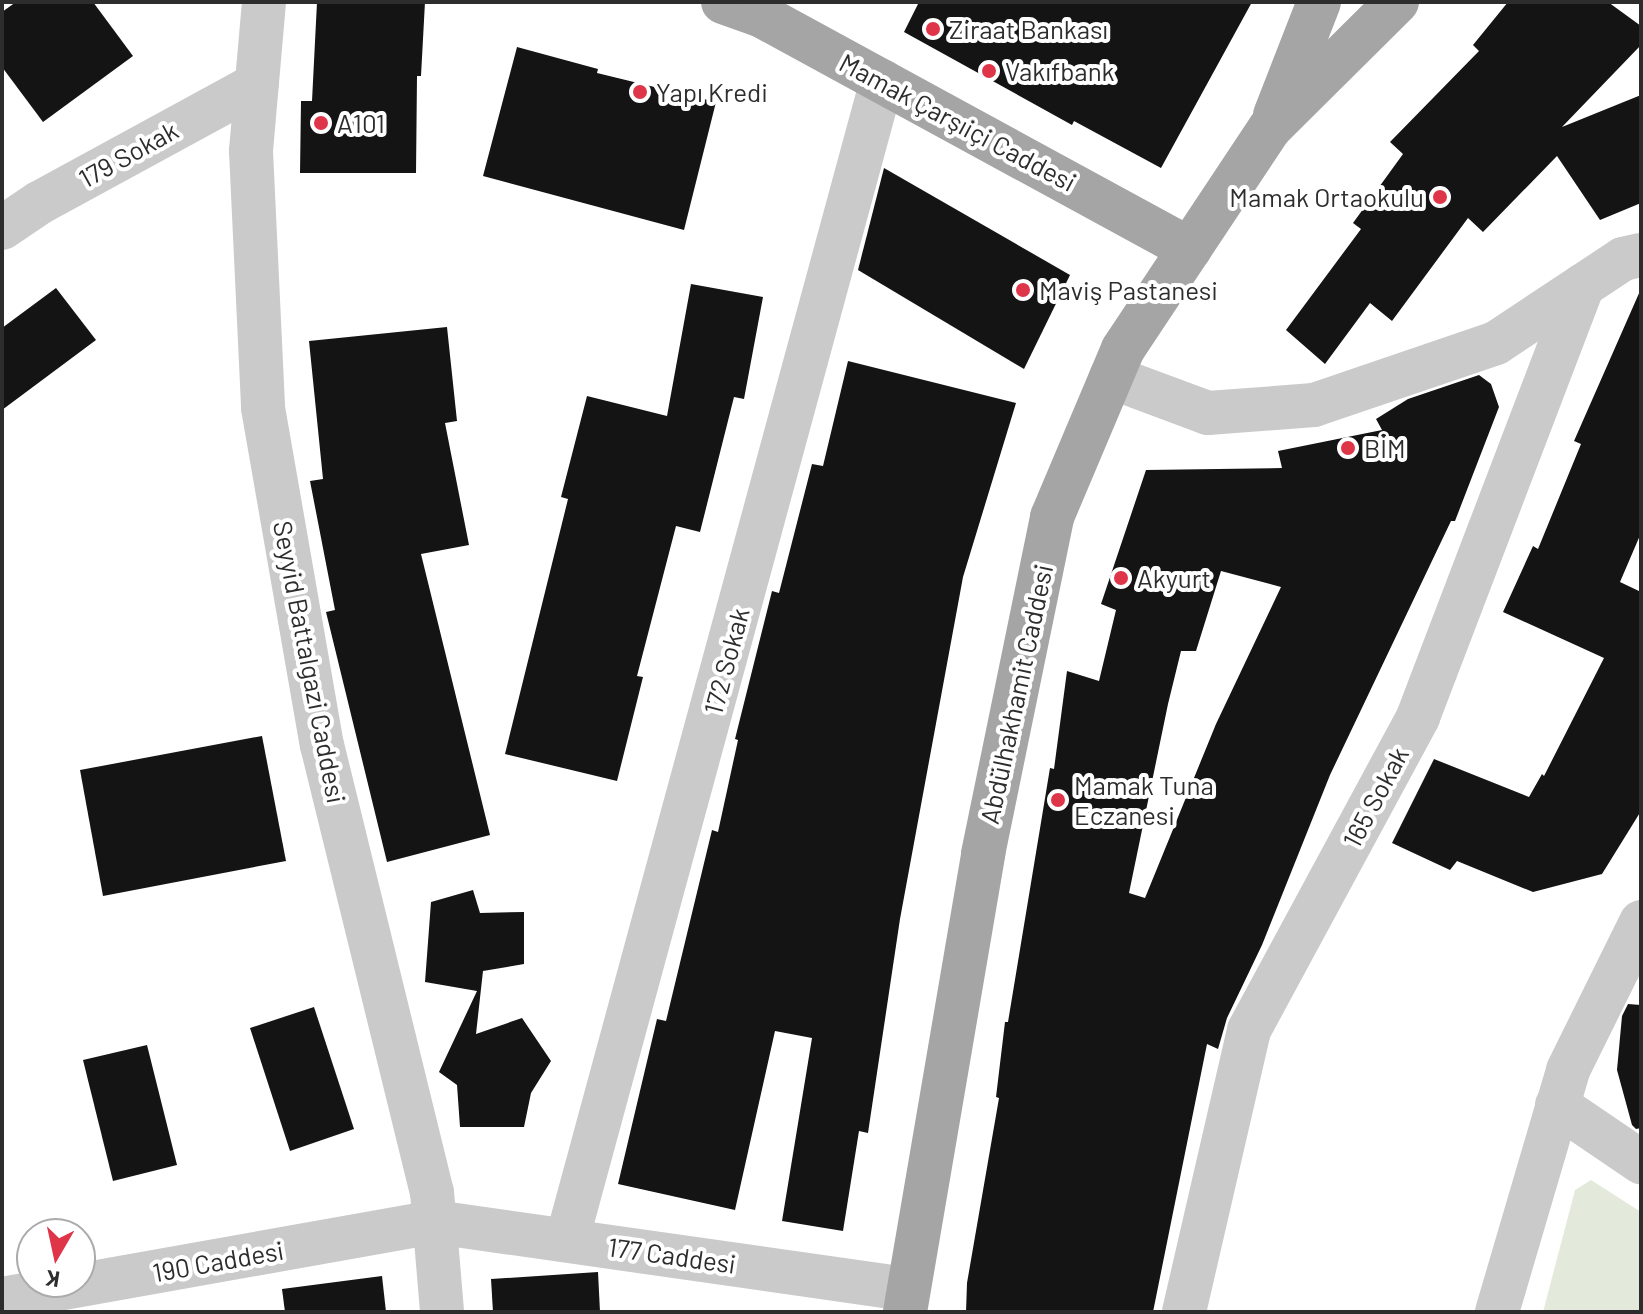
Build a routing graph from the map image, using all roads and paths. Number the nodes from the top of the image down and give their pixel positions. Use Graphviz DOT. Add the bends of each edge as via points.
graph roads {
  1 [pos="264,2"];
  2 [pos="723,2"];
  3 [pos="1319,2"];
  4 [pos="1397,2"];
  5 [pos="882,81"];
  6 [pos="257,84"];
  7 [pos="1270,128"];
  8 [pos="2,228"];
  9 [pos="1190,249"];
  10 [pos="1641,255"];
  11 [pos="1583,285"];
  12 [pos="1111,377"];
  13 [pos="1641,922"];
  14 [pos="1557,1105"];
  15 [pos="1641,1162"];
  16 [pos="435,1222"];
  17 [pos="567,1240"];
  18 [pos="2,1299"];
  19 [pos="906,1301"];
  20 [pos="442,1312"];
  21 [pos="1184,1312"];
  22 [pos="1497,1312"];
  1 -- 6 [label="street, Seyyid Battalgazi Caddesi"];
  2 -- 5 [label="main road, Mamak Çarşıiçi Caddesi" via="762,16"];
  3 -- 7 [label="main road"];
  4 -- 7 [label="main road"];
  5 -- 9 [label="main road, Mamak Çarşıiçi Caddesi"];
  5 -- 17 [label="street, 172 Sokak"];
  6 -- 8 [label="street, 179 Sokak"];
  6 -- 16 [label="street, Seyyid Battalgazi Caddesi" via="251,151 263,408 322,745"];
  7 -- 9 [label="main road, Abdülhakhamit Caddesi"];
  9 -- 12 [label="main road, Abdülhakhamit Caddesi" via="1123,349"];
  10 -- 11 [label="street" via="1623,259"];
  11 -- 12 [label="street" via="1496,343 1314,405 1208,413"];
  11 -- 21 [label="street, 165 Sokak" via="1418,717 1249,1030"];
  12 -- 19 [label="main road, Abdülhakhamit Caddesi" via="1052,517 983,854"];
  13 -- 14 [label="street" via="1568,1070"];
  14 -- 15 [label="street"];
  14 -- 22 [label="street"];
  16 -- 17 [label="street, 177 Caddesi"];
  16 -- 18 [label="street, 190 Caddesi"];
  16 -- 20 [label="street, Seyyid Battalgazi Caddesi"];
  17 -- 19 [label="street, 177 Caddesi"];
}
